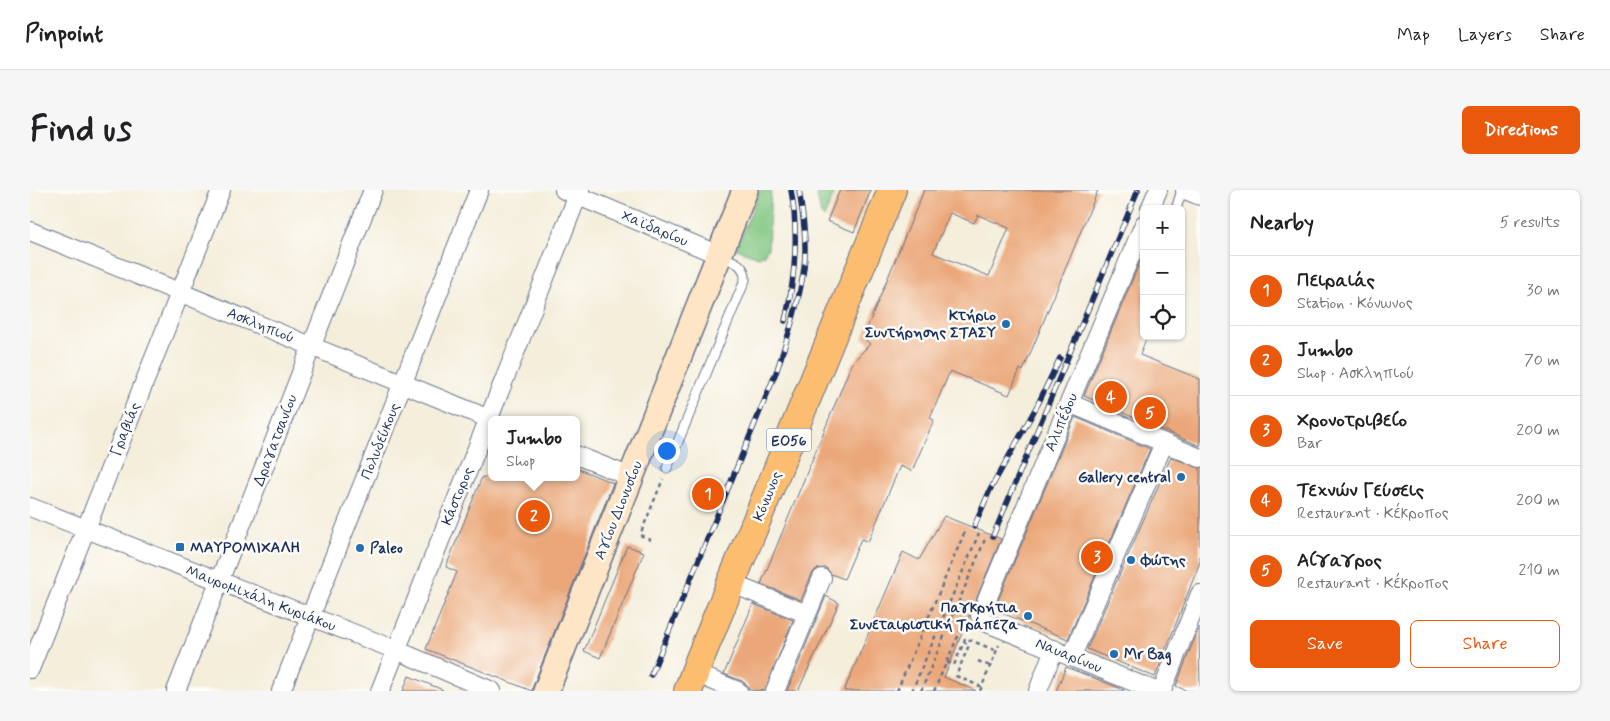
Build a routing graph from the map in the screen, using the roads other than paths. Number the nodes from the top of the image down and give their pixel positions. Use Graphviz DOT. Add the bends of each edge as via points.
graph roads {
  1 [pos="221,190"];
  2 [pos="373,190"];
  3 [pos="479,190"];
  4 [pos="745,190"];
  5 [pos="892,190"];
  6 [pos="910,190"];
  7 [pos="1158,190"];
  8 [pos="1184,190"];
  9 [pos="574,192"];
  10 [pos="1200,196"];
  11 [pos="1152,205"];
  12 [pos="1178,205"];
  13 [pos="30,230"];
  14 [pos="1140,234"];
  15 [pos="719,255"];
  16 [pos="180,292"];
  17 [pos="312,346"];
  18 [pos="403,384"];
  19 [pos="1070,403"];
  20 [pos="491,416"];
  21 [pos="488,418"];
  22 [pos="488,424"];
  23 [pos="1164,443"];
  24 [pos="580,457"];
  25 [pos="1200,458"];
  26 [pos="667,468"];
  27 [pos="631,477"];
  28 [pos="30,507"];
  29 [pos="85,530"];
  30 [pos="822,578"];
  31 [pos="219,582"];
  32 [pos="745,589"];
  33 [pos="1200,594"];
  34 [pos="807,614"];
  35 [pos="310,617"];
  36 [pos="982,621"];
  37 [pos="1054,649"];
  38 [pos="396,650"];
  39 [pos="1072,656"];
  40 [pos="30,669"];
  41 [pos="701,687"];
  42 [pos="176,691"];
  43 [pos="281,691"];
  44 [pos="380,691"];
  45 [pos="492,691"];
  46 [pos="546,691"];
  47 [pos="738,691"];
  48 [pos="775,691"];
  49 [pos="1038,691"];
  50 [pos="1156,691"];
  51 [pos="1162,691"];
  1 -- 16 [label="street, Γραβιάς"];
  2 -- 17 [label="street, Δραγατσανίου"];
  3 -- 18 [label="street, Πολυδεύκους"];
  4 -- 15 [label="main road, Αγίου Διονυσίου"];
  5 -- 41 [label="main road, Κόνωνος / ΕΟ56" via="699,661"];
  6 -- 32 [label="main road, Κόνωνος / ΕΟ56"];
  7 -- 11 [label="street"];
  8 -- 10 [label="street"];
  8 -- 12 [label="lane"];
  9 -- 15 [label="street, Χαϊδαρίου"];
  9 -- 20 [label="street, Κάστορος"];
  13 -- 16 [label="street, Ασκληπιού"];
  14 -- 19 [label="street, Αλιπέδου"];
  15 -- 26 [label="lane" via="740,265 745,280"];
  15 -- 27 [label="main road, Αγίου Διονυσίου"];
  16 -- 17 [label="street, Ασκληπιού"];
  16 -- 29 [label="street, Γραβιάς"];
  17 -- 18 [label="street, Ασκληπιού"];
  17 -- 31 [label="street, Δραγατσανίου"];
  18 -- 21 [label="street, Ασκληπιού"];
  18 -- 35 [label="street, Πολυδεύκους"];
  19 -- 23 [label="street"];
  19 -- 36 [label="street, Αλιπέδου" via="981,613"];
  22 -- 38 [label="street, Κάστορος"];
  23 -- 25 [label="street"];
  23 -- 39 [label="street"];
  24 -- 27 [label="street"];
  27 -- 46 [label="main road, Αγίου Διονυσίου"];
  28 -- 29 [label="street, Μαυρομιχάλη Κυριάκου"];
  29 -- 31 [label="street, Μαυρομιχάλη Κυριάκου"];
  29 -- 40 [label="street, Γραβιάς"];
  30 -- 34 [label="street"];
  31 -- 35 [label="street, Μαυρομιχάλη Κυριάκου"];
  31 -- 42 [label="street, Δραγατσανίου"];
  32 -- 34 [label="street"];
  32 -- 41 [label="main road, Κόνωνος / ΕΟ56"];
  33 -- 51 [label="street"];
  34 -- 48 [label="street"];
  35 -- 38 [label="street, Μαυρομιχάλη Κυριάκου"];
  35 -- 43 [label="street, Πολυδεύκους"];
  36 -- 37 [label="street, Ναυαρίνου"];
  37 -- 39 [label="street, Ναυαρίνου"];
  37 -- 49 [label="street"];
  38 -- 44 [label="street, Κάστορος"];
  38 -- 45 [label="street, Μαυρομιχάλη Κυριάκου"];
  39 -- 50 [label="street, Ναυαρίνου"];
  41 -- 47 [label="street"];
}
